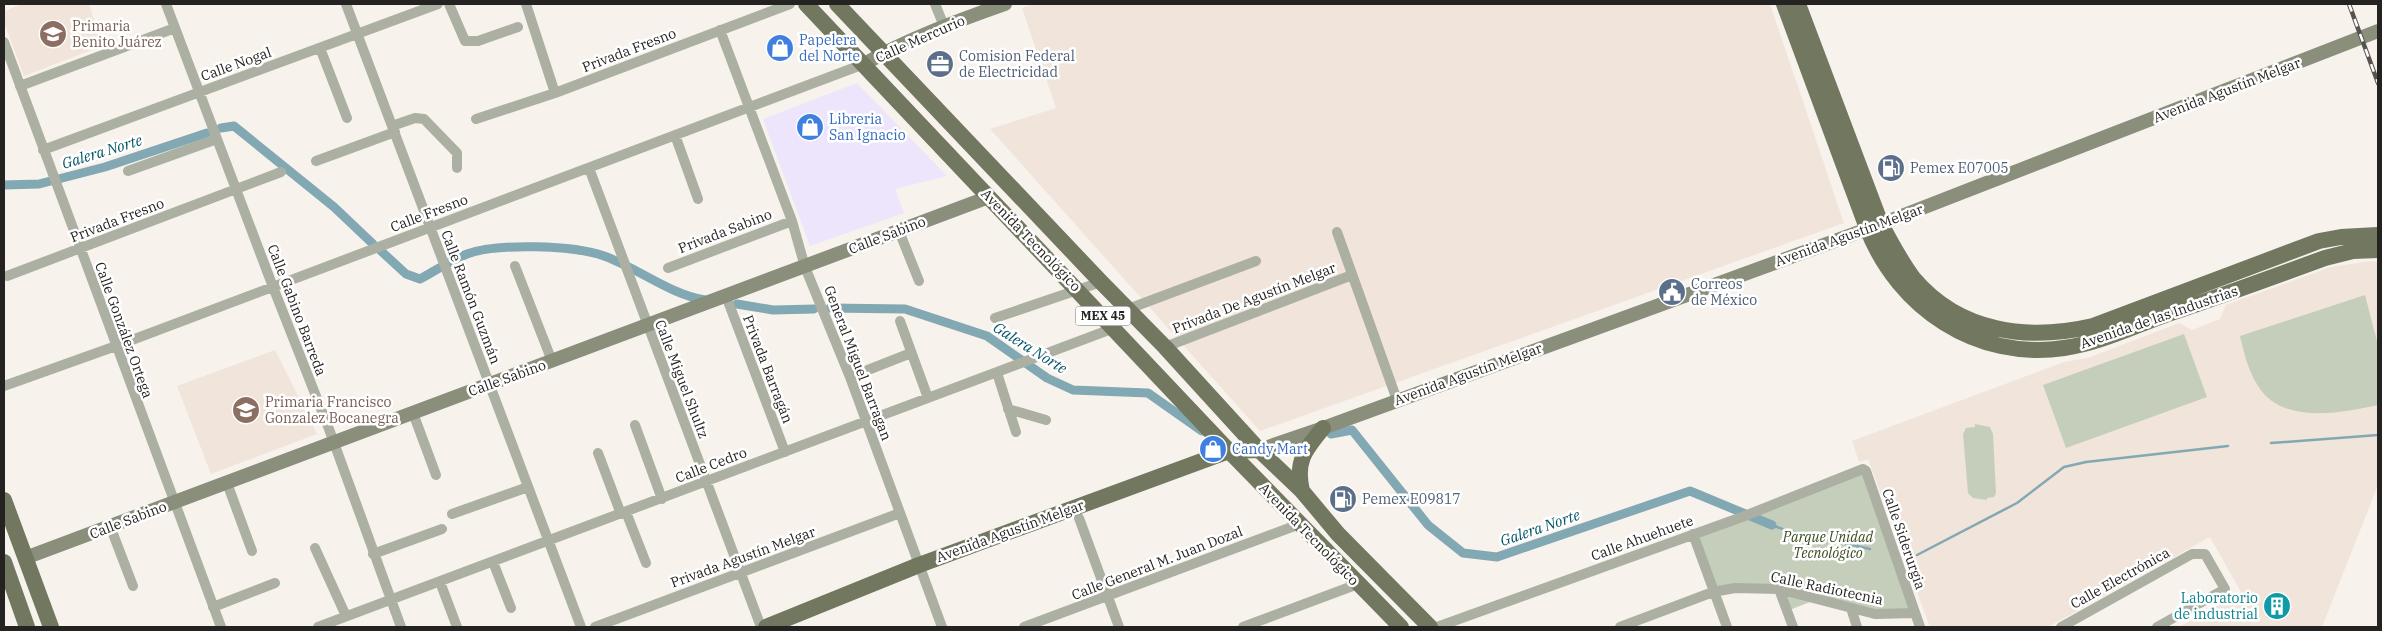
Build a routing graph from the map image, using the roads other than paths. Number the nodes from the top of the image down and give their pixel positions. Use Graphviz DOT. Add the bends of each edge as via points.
graph roads {
  1 [pos="166,4"];
  2 [pos="346,4"];
  3 [pos="438,4"];
  4 [pos="449,4"];
  5 [pos="526,4"];
  6 [pos="790,4"];
  7 [pos="806,4"];
  8 [pos="836,4"];
  9 [pos="935,4"];
  10 [pos="1005,4"];
  11 [pos="414,8"];
  12 [pos="1793,8"];
  13 [pos="944,26"];
  14 [pos="518,27"];
  15 [pos="175,28"];
  16 [pos="720,30"];
  17 [pos="2378,31"];
  18 [pos="358,34"];
  19 [pos="4,42"];
  20 [pos="320,48"];
  21 [pos="883,53"];
  22 [pos="864,64"];
  23 [pos="20,86"];
  24 [pos="199,92"];
  25 [pos="556,92"];
  26 [pos="750,107"];
  27 [pos="347,118"];
  28 [pos="476,119"];
  29 [pos="393,129"];
  30 [pos="675,134"];
  31 [pos="217,139"];
  32 [pos="45,155"];
  33 [pos="316,161"];
  34 [pos="458,168"];
  35 [pos="589,168"];
  36 [pos="128,171"];
  37 [pos="281,172"];
  38 [pos="236,189"];
  39 [pos="989,196"];
  40 [pos="698,199"];
  41 [pos="792,221"];
  42 [pos="1874,226"];
  43 [pos="430,227"];
  44 [pos="899,231"];
  45 [pos="1337,232"];
  46 [pos="2378,235"];
  47 [pos="80,249"];
  48 [pos="2378,250"];
  49 [pos="1256,261"];
  50 [pos="515,266"];
  51 [pos="805,266"];
  52 [pos="668,268"];
  53 [pos="1352,275"];
  54 [pos="7,276"];
  55 [pos="920,281"];
  56 [pos="1101,282"];
  57 [pos="273,287"];
  58 [pos="1079,290"];
  59 [pos="726,296"];
  60 [pos="1128,309"];
  61 [pos="995,318"];
  62 [pos="900,321"];
  63 [pos="648,325"];
  64 [pos="1114,328"];
  65 [pos="116,346"];
  66 [pos="1165,346"];
  67 [pos="911,353"];
  68 [pos="552,361"];
  69 [pos="997,373"];
  70 [pos="850,377"];
  71 [pos="490,384"];
  72 [pos="4,386"];
  73 [pos="928,398"];
  74 [pos="1397,400"];
  75 [pos="1008,409"];
  76 [pos="413,413"];
  77 [pos="1046,420"];
  78 [pos="866,422"];
  79 [pos="635,425"];
  80 [pos="1323,428"];
  81 [pos="1016,432"];
  82 [pos="1213,434"];
  83 [pos="333,442"];
  84 [pos="1259,450"];
  85 [pos="785,452"];
  86 [pos="598,453"];
  87 [pos="1232,455"];
  88 [pos="1209,459"];
  89 [pos="1854,472"];
  90 [pos="436,475"];
  91 [pos="706,482"];
  92 [pos="227,483"];
  93 [pos="528,487"];
  94 [pos="1302,491"];
  95 [pos="662,498"];
  96 [pos="4,500"];
  97 [pos="174,502"];
  98 [pos="624,513"];
  99 [pos="900,513"];
  100 [pos="452,514"];
  101 [pos="1079,518"];
  102 [pos="1300,524"];
  103 [pos="110,526"];
  104 [pos="442,529"];
  105 [pos="1693,534"];
  106 [pos="548,541"];
  107 [pos="315,548"];
  108 [pos="252,551"];
  109 [pos="373,554"];
  110 [pos="25,558"];
  111 [pos="493,562"];
  112 [pos="646,563"];
  113 [pos="4,564"];
  114 [pos="920,569"];
  115 [pos="741,573"];
  116 [pos="440,582"];
  117 [pos="275,583"];
  118 [pos="1358,584"];
  119 [pos="133,586"];
  120 [pos="1779,589"];
  121 [pos="1714,592"];
  122 [pos="1108,596"];
  123 [pos="390,600"];
  124 [pos="213,606"];
  125 [pos="511,608"];
  126 [pos="1851,608"];
  127 [pos="1915,613"];
  128 [pos="346,616"];
  129 [pos="27,627"];
  130 [pos="51,627"];
  131 [pos="221,627"];
  132 [pos="318,627"];
  133 [pos="400,627"];
  134 [pos="457,627"];
  135 [pos="581,627"];
  136 [pos="595,627"];
  137 [pos="761,627"];
  138 [pos="766,627"];
  139 [pos="793,627"];
  140 [pos="942,627"];
  141 [pos="1024,627"];
  142 [pos="1119,627"];
  143 [pos="1243,627"];
  144 [pos="1401,627"];
  145 [pos="1430,627"];
  146 [pos="1438,627"];
  147 [pos="1620,627"];
  148 [pos="1727,627"];
  149 [pos="1793,627"];
  150 [pos="1857,627"];
  151 [pos="1920,627"];
  152 [pos="2061,627"];
  153 [pos="2157,627"];
  1 -- 15 [label="street, Calle Gabino Barreda"];
  2 -- 18 [label="street, Calle Ramón Guzmán"];
  3 -- 11 [label="street, Calle Nogal"];
  4 -- 14 [label="street" via="465,41 478,41"];
  5 -- 25 [label="street"];
  6 -- 16 [label="street, Privada Fresno"];
  7 -- 22 [label="main road, Avenida Tecnológico / MEX 45"];
  8 -- 21 [label="main road, Avenida Tecnológico / MEX 45"];
  9 -- 13 [label="street"];
  10 -- 13 [label="main road, Calle Mercurio"];
  11 -- 18 [label="street, Calle Nogal"];
  12 -- 42 [label="main road, Avenida de las Industrias"];
  13 -- 21 [label="main road, Calle Mercurio"];
  15 -- 23 [label="street"];
  15 -- 24 [label="street, Calle Gabino Barreda"];
  16 -- 25 [label="street, Privada Fresno"];
  16 -- 26 [label="street, General Miguel Barragan"];
  17 -- 42 [label="main road, Avenida Agustín Melgar"];
  18 -- 20 [label="street, Calle Nogal"];
  18 -- 29 [label="street, Calle Ramón Guzmán"];
  19 -- 23 [label="street, Calle González Ortega"];
  20 -- 24 [label="street, Calle Nogal"];
  20 -- 27 [label="street"];
  21 -- 22 [label="main road, Calle Mercurio"];
  21 -- 56 [label="main road, Avenida Tecnológico / MEX 45"];
  22 -- 26 [label="street, Calle Fresno"];
  22 -- 39 [label="main road, Avenida Tecnológico / MEX 45"];
  23 -- 32 [label="street, Calle González Ortega"];
  24 -- 31 [label="street, Calle Gabino Barreda"];
  24 -- 32 [label="street, Calle Nogal"];
  25 -- 28 [label="street, Privada Fresno"];
  26 -- 30 [label="street, Calle Fresno"];
  26 -- 41 [label="street, General Miguel Barragan"];
  29 -- 33 [label="street"];
  29 -- 34 [label="street" via="415,118 424,119 458,153"];
  29 -- 43 [label="street, Calle Ramón Guzmán"];
  30 -- 35 [label="street, Calle Fresno"];
  30 -- 40 [label="street"];
  31 -- 36 [label="street"];
  31 -- 38 [label="street, Calle Gabino Barreda"];
  32 -- 47 [label="street, Calle González Ortega"];
  35 -- 43 [label="street, Calle Fresno"];
  35 -- 63 [label="street, Calle Miguel Shultz"];
  37 -- 38 [label="street, Privada Fresno"];
  38 -- 47 [label="street, Privada Fresno"];
  38 -- 57 [label="street, Calle Gabino Barreda"];
  39 -- 44 [label="main road, Calle Sabino"];
  39 -- 58 [label="main road, Avenida Tecnológico / MEX 45"];
  41 -- 51 [label="street, General Miguel Barragan"];
  41 -- 52 [label="street, Privada Sabino"];
  42 -- 46 [label="main road, Avenida de las Industrias" via="1931,295 1970,320 1993,329 2024,334 2046,334 2093,326 2320,241"];
  42 -- 48 [label="main road, Avenida de las Industrias" via="1878,254 1896,280 1936,320 1982,341 2041,350 2064,348 2114,335 2325,258 2353,251"];
  42 -- 74 [label="main road, Avenida Agustín Melgar"];
  43 -- 57 [label="street, Calle Fresno"];
  43 -- 71 [label="street, Calle Ramón Guzmán"];
  44 -- 51 [label="main road, Calle Sabino"];
  44 -- 55 [label="street"];
  45 -- 53 [label="street"];
  47 -- 54 [label="street, Privada Fresno"];
  47 -- 65 [label="street, Calle González Ortega"];
  49 -- 60 [label="street"];
  50 -- 68 [label="street"];
  51 -- 59 [label="main road, Calle Sabino"];
  51 -- 70 [label="street, General Miguel Barragan"];
  53 -- 66 [label="street, Privada De Agustín Melgar"];
  53 -- 74 [label="street"];
  56 -- 58 [label="street"];
  56 -- 60 [label="main road, Avenida Tecnológico / MEX 45"];
  57 -- 65 [label="street, Calle Fresno"];
  57 -- 83 [label="street, Calle Gabino Barreda"];
  58 -- 61 [label="street"];
  58 -- 64 [label="main road, Avenida Tecnológico / MEX 45"];
  59 -- 63 [label="main road, Calle Sabino"];
  59 -- 85 [label="street, Privada Barragán"];
  60 -- 66 [label="main road, Avenida Tecnológico / MEX 45"];
  62 -- 67 [label="street"];
  63 -- 68 [label="main road, Calle Sabino"];
  63 -- 91 [label="street, Calle Miguel Shultz"];
  64 -- 69 [label="street, Calle Cedro"];
  64 -- 82 [label="main road, Avenida Tecnológico / MEX 45"];
  65 -- 72 [label="street, Calle Fresno"];
  65 -- 97 [label="street, Calle González Ortega"];
  66 -- 84 [label="main road, Avenida Tecnológico / MEX 45"];
  67 -- 70 [label="street"];
  67 -- 73 [label="street"];
  68 -- 71 [label="main road, Calle Sabino"];
  69 -- 73 [label="street, Calle Cedro"];
  69 -- 75 [label="street"];
  70 -- 78 [label="street, General Miguel Barragan"];
  71 -- 76 [label="main road, Calle Sabino"];
  71 -- 93 [label="street, Calle Ramón Guzmán"];
  73 -- 78 [label="street, Calle Cedro"];
  74 -- 80 [label="main road, Avenida Agustín Melgar"];
  75 -- 77 [label="street"];
  75 -- 81 [label="street"];
  76 -- 83 [label="main road, Calle Sabino"];
  76 -- 90 [label="street"];
  78 -- 85 [label="street, Calle Cedro"];
  78 -- 99 [label="street, General Miguel Barragan"];
  79 -- 95 [label="street"];
  80 -- 84 [label="main road, Avenida Agustín Melgar"];
  80 -- 94 [label="main road" via="1302,457 1299,478"];
  82 -- 87 [label="main road, Avenida Tecnológico / MEX 45"];
  82 -- 88 [label="main road"];
  83 -- 92 [label="main road, Calle Sabino"];
  83 -- 109 [label="street, Calle Gabino Barreda"];
  84 -- 87 [label="main road, Avenida Agustín Melgar"];
  84 -- 94 [label="main road, Avenida Tecnológico / MEX 45"];
  85 -- 91 [label="street, Calle Cedro"];
  86 -- 98 [label="street"];
  87 -- 88 [label="main road, Avenida Agustín Melgar"];
  87 -- 101 [label="main road, Avenida Agustín Melgar"];
  87 -- 102 [label="main road, Avenida Tecnológico / MEX 45"];
  88 -- 114 [label="main road, Avenida Agustín Melgar"];
  89 -- 105 [label="street, Calle Ahuehuete"];
  89 -- 127 [label="street, Calle Siderurgia" via="1866,471"];
  91 -- 95 [label="street, Calle Cedro"];
  91 -- 115 [label="street, Calle Miguel Shultz"];
  92 -- 97 [label="main road, Calle Sabino"];
  92 -- 108 [label="street"];
  93 -- 100 [label="street"];
  93 -- 106 [label="street, Calle Ramón Guzmán"];
  94 -- 145 [label="main road, Avenida Tecnológico / MEX 45" via="1338,534"];
  95 -- 98 [label="street, Calle Cedro"];
  96 -- 110 [label="main road"];
  97 -- 103 [label="main road, Calle Sabino"];
  97 -- 124 [label="street, Calle González Ortega"];
  98 -- 106 [label="street, Calle Cedro"];
  98 -- 112 [label="street"];
  99 -- 114 [label="street, General Miguel Barragan"];
  99 -- 115 [label="street, Privada Agustín Melgar"];
  101 -- 114 [label="main road, Avenida Agustín Melgar"];
  101 -- 122 [label="street"];
  102 -- 118 [label="main road, Avenida Tecnológico / MEX 45"];
  102 -- 122 [label="street, Calle General M. Juan Dozal"];
  103 -- 110 [label="main road, Calle Sabino"];
  103 -- 119 [label="street"];
  104 -- 109 [label="street"];
  105 -- 121 [label="street"];
  105 -- 146 [label="street, Calle Ahuehuete"];
  106 -- 111 [label="street, Calle Cedro"];
  106 -- 135 [label="street, Calle Ramón Guzmán"];
  107 -- 128 [label="street"];
  109 -- 123 [label="street, Calle Gabino Barreda"];
  110 -- 130 [label="main road"];
  111 -- 116 [label="street, Calle Cedro"];
  111 -- 125 [label="street"];
  113 -- 129 [label="main road"];
  114 -- 138 [label="main road, Avenida Agustín Melgar"];
  114 -- 139 [label="main road, Avenida Agustín Melgar"];
  114 -- 140 [label="street, General Miguel Barragan"];
  115 -- 136 [label="street, Privada Agustín Melgar"];
  115 -- 137 [label="street, Calle Miguel Shultz"];
  116 -- 123 [label="street, Calle Cedro"];
  116 -- 134 [label="street"];
  117 -- 124 [label="street"];
  118 -- 143 [label="street"];
  118 -- 144 [label="main road, Avenida Tecnológico / MEX 45"];
  120 -- 121 [label="street, Calle Radiotecnia" via="1735,588"];
  120 -- 126 [label="street, Calle Radiotecnia"];
  120 -- 149 [label="street"];
  121 -- 147 [label="street, Calle Radiotecnia"];
  121 -- 148 [label="street"];
  122 -- 141 [label="street, Calle General M. Juan Dozal"];
  122 -- 142 [label="street"];
  123 -- 128 [label="street, Calle Cedro"];
  123 -- 133 [label="street, Calle Gabino Barreda"];
  124 -- 131 [label="street, Calle González Ortega"];
  126 -- 127 [label="street, Calle Radiotecnia" via="1881,614"];
  126 -- 150 [label="street"];
  127 -- 151 [label="street, Calle Siderurgia"];
  128 -- 132 [label="street, Calle Cedro"];
  152 -- 153 [label="street, Calle Electrónica" via="2192,554 2205,554 2225,589"];
}
